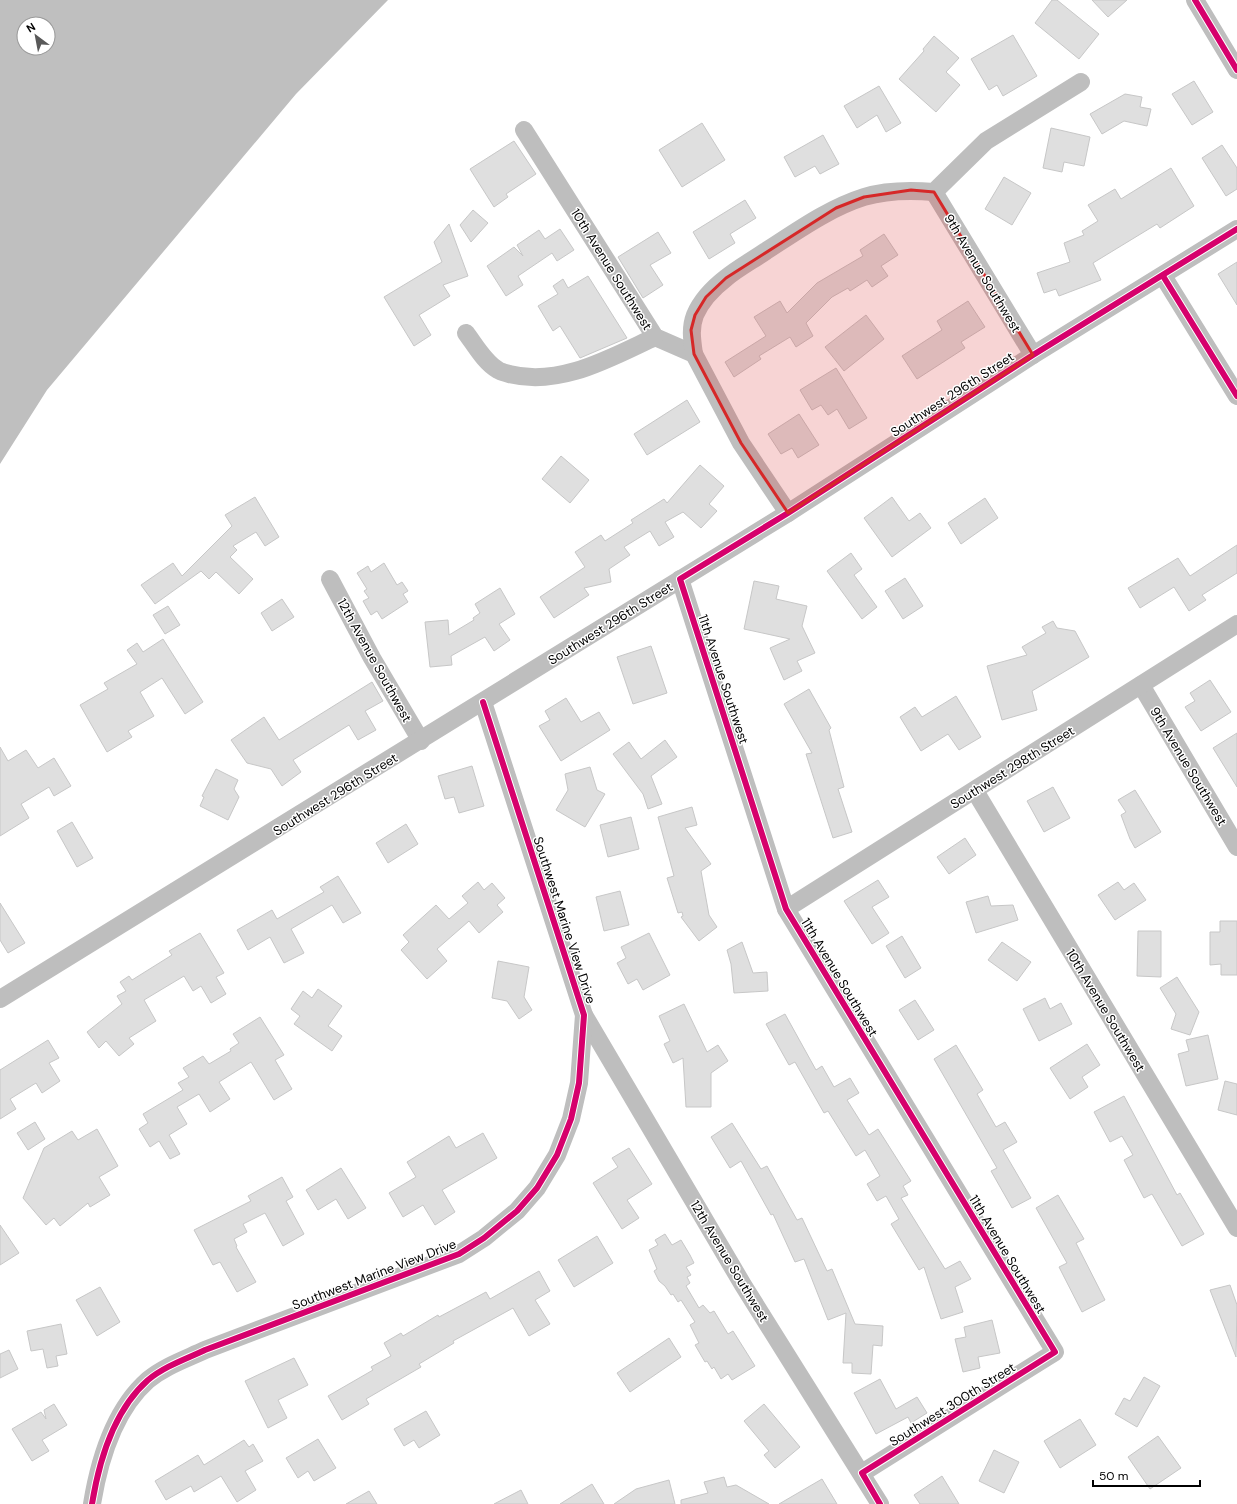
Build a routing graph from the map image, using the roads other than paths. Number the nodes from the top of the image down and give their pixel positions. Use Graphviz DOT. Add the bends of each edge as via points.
graph roads {
  1 [pos="1195,0"];
  2 [pos="1237,70"];
  3 [pos="1081,82"];
  4 [pos="524,130"];
  5 [pos="934,192"];
  6 [pos="1237,229"];
  7 [pos="1163,276"];
  8 [pos="466,333"];
  9 [pos="655,337"];
  10 [pos="694,354"];
  11 [pos="1033,355"];
  12 [pos="1237,396"];
  13 [pos="788,513"];
  14 [pos="330,579"];
  15 [pos="680,579"];
  16 [pos="1237,624"];
  17 [pos="1141,685"];
  18 [pos="483,702"];
  19 [pos="422,741"];
  20 [pos="975,791"];
  21 [pos="1237,847"];
  22 [pos="786,909"];
  23 [pos="0,999"];
  24 [pos="584,1015"];
  25 [pos="1237,1228"];
  26 [pos="1055,1352"];
  27 [pos="862,1473"];
  28 [pos="92,1504"];
  29 [pos="880,1504"];
  1 -- 2 [label="street"];
  3 -- 5 [label="street" via="986,141"];
  4 -- 9 [label="street, 10th Avenue Southwest"];
  5 -- 10 [label="street" via="888,192 864,197 836,208 726,278 706,297 695,315 691,330"];
  5 -- 11 [label="street, 9th Avenue Southwest"];
  6 -- 7 [label="street, Southwest 296th Street"];
  7 -- 11 [label="street, Southwest 296th Street"];
  7 -- 12 [label="street"];
  8 -- 9 [label="street" via="498,371 525,378 589,368"];
  9 -- 10 [label="street, 10th Avenue Southwest"];
  10 -- 13 [label="street" via="741,443"];
  11 -- 13 [label="street, Southwest 296th Street"];
  13 -- 15 [label="street, Southwest 296th Street"];
  14 -- 19 [label="street, 12th Avenue Southwest" via="372,658"];
  15 -- 18 [label="street, Southwest 296th Street"];
  15 -- 22 [label="street, 11th Avenue Southwest"];
  16 -- 17 [label="street, Southwest 298th Street"];
  17 -- 20 [label="street, Southwest 298th Street"];
  17 -- 21 [label="street, 9th Avenue Southwest"];
  18 -- 19 [label="street, Southwest 296th Street"];
  18 -- 24 [label="street, Southwest Marine View Drive"];
  19 -- 23 [label="street, Southwest 296th Street"];
  20 -- 22 [label="street, Southwest 298th Street"];
  20 -- 25 [label="street, 10th Avenue Southwest"];
  22 -- 26 [label="street, 11th Avenue Southwest"];
  24 -- 27 [label="street, 12th Avenue Southwest" via="743,1285"];
  24 -- 28 [label="street, Southwest Marine View Drive" via="579,1083 571,1119 557,1155 537,1188 517,1211 484,1238 459,1254 205,1350 165,1369 148,1381 114,1425 96,1482"];
  26 -- 27 [label="street, Southwest 300th Street"];
  27 -- 29 [label="street, 12th Avenue Southwest"];
}
